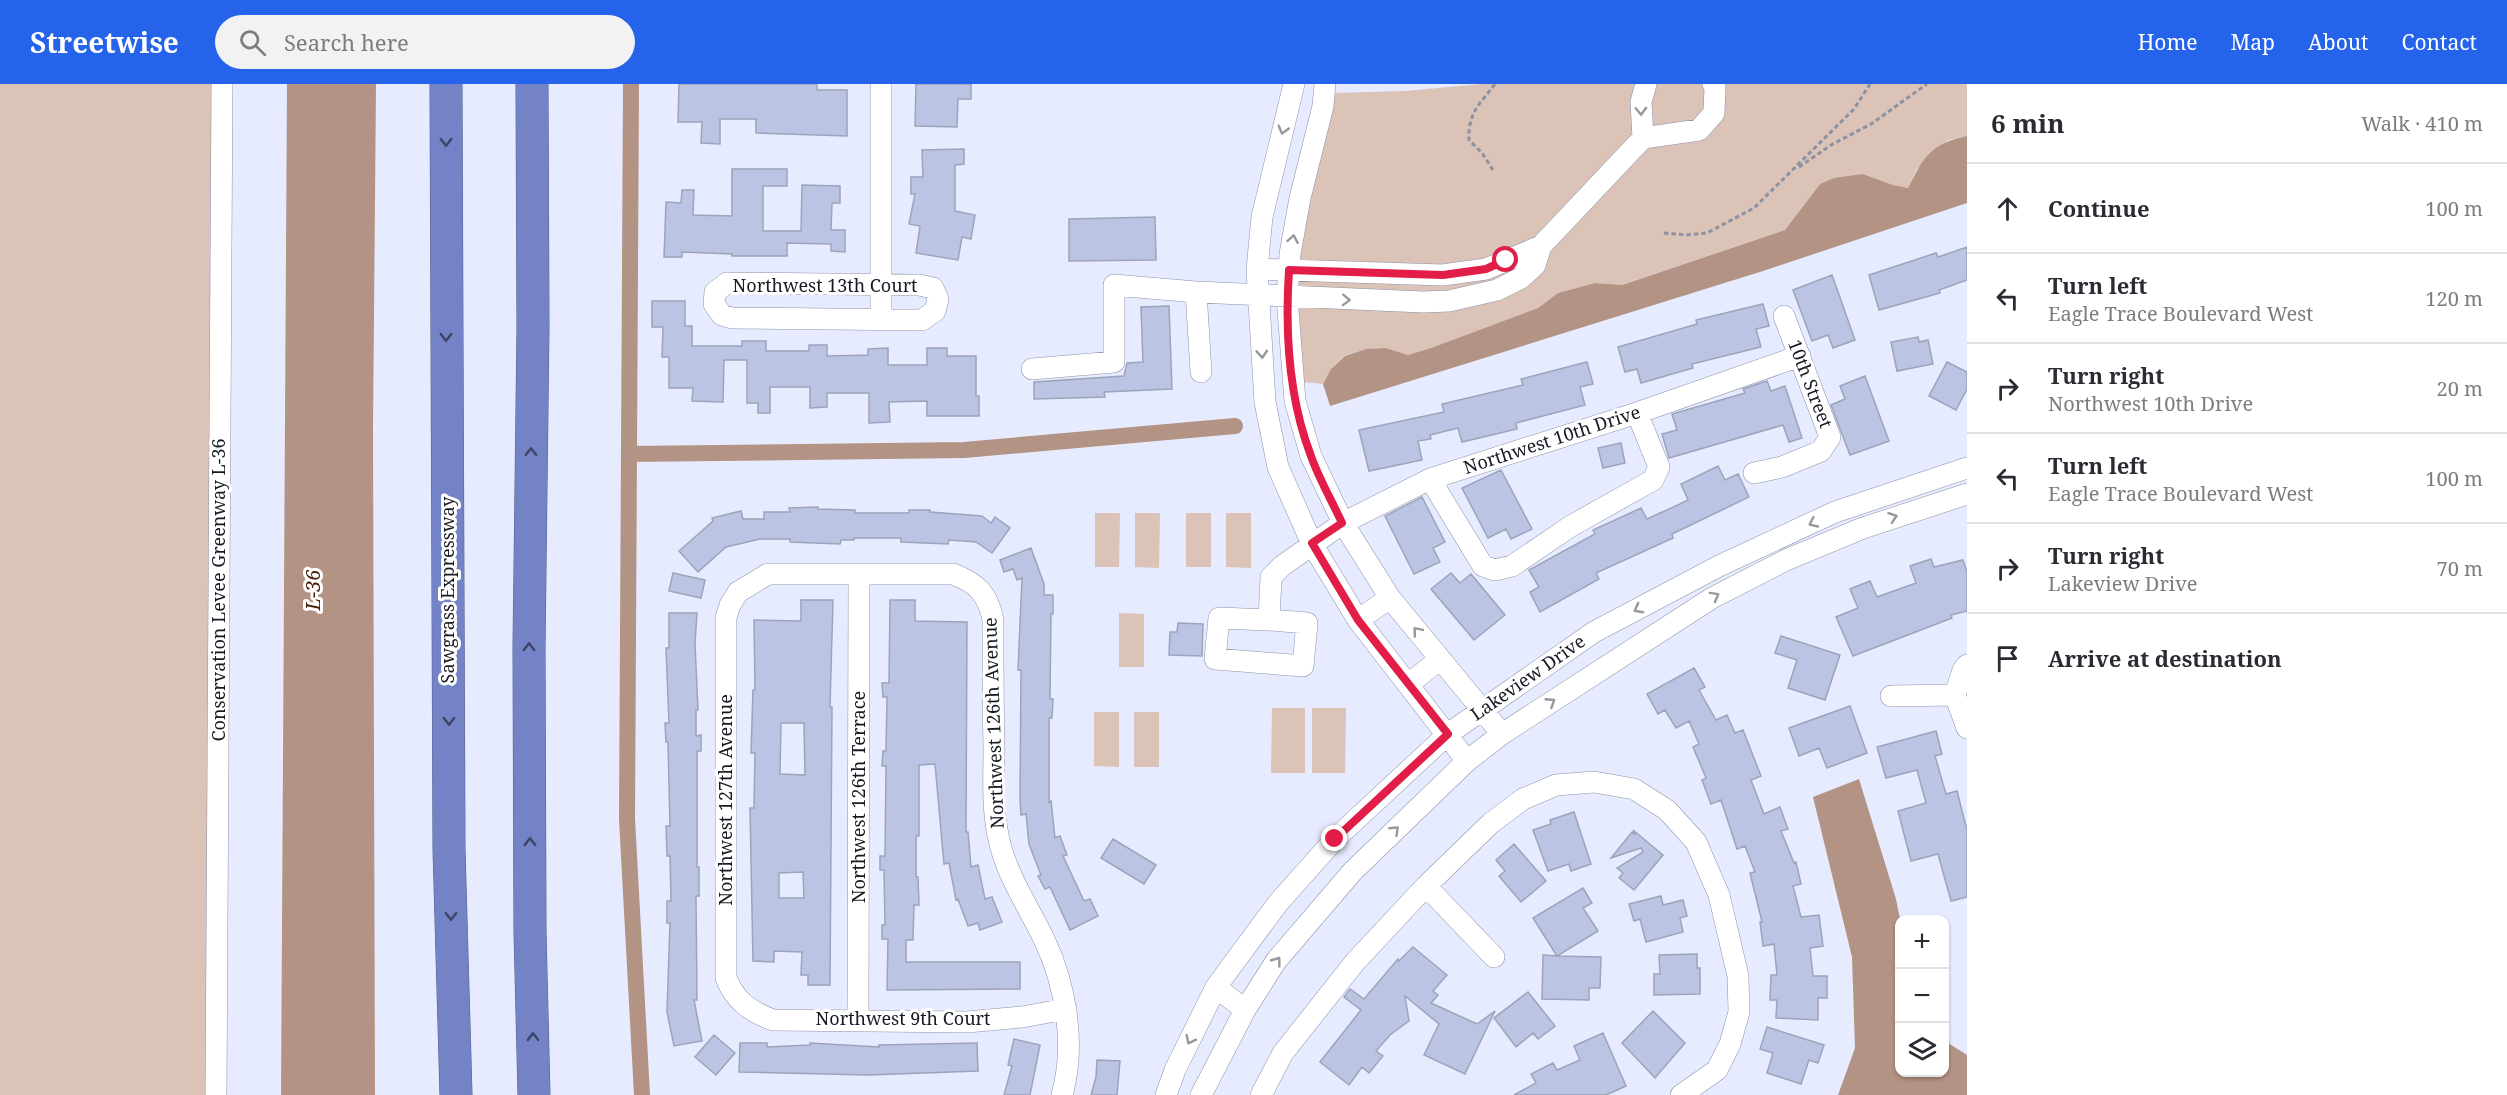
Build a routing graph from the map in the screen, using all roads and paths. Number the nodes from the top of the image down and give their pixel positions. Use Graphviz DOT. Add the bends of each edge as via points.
graph roads {
  1 [pos="222,84"];
  2 [pos="446,84"];
  3 [pos="532,84"];
  4 [pos="881,84"];
  5 [pos="1325,84"];
  6 [pos="1496,84"];
  7 [pos="1646,84"];
  8 [pos="1713,84"];
  9 [pos="1870,84"];
  10 [pos="1927,84"];
  11 [pos="1293,90"];
  12 [pos="1323,106"];
  13 [pos="1643,138"];
  14 [pos="1493,170"];
  15 [pos="1792,172"];
  16 [pos="1665,233"];
  17 [pos="1541,246"];
  18 [pos="1257,269"];
  19 [pos="1289,270"];
  20 [pos="881,285"];
  21 [pos="1196,292"];
  22 [pos="1258,296"];
  23 [pos="1287,297"];
  24 [pos="1784,316"];
  25 [pos="881,320"];
  26 [pos="1800,356"];
  27 [pos="1032,369"];
  28 [pos="1201,372"];
  29 [pos="1637,412"];
  30 [pos="1967,468"];
  31 [pos="1754,473"];
  32 [pos="1430,479"];
  33 [pos="1967,494"];
  34 [pos="1342,523"];
  35 [pos="1312,543"];
  36 [pos="859,574"];
  37 [pos="1390,598"];
  38 [pos="1269,620"];
  39 [pos="1358,620"];
  40 [pos="1440,659"];
  41 [pos="1967,665"];
  42 [pos="1409,684"];
  43 [pos="1955,695"];
  44 [pos="1891,696"];
  45 [pos="1481,709"];
  46 [pos="1967,728"];
  47 [pos="1448,734"];
  48 [pos="1502,734"];
  49 [pos="1467,760"];
  50 [pos="1426,886"];
  51 [pos="1494,957"];
  52 [pos="1216,987"];
  53 [pos="744,1005"];
  54 [pos="1066,1010"];
  55 [pos="1245,1010"];
  56 [pos="858,1020"];
  57 [pos="216,1095"];
  58 [pos="456,1095"];
  59 [pos="534,1095"];
  60 [pos="1062,1095"];
  61 [pos="1166,1095"];
  62 [pos="1201,1095"];
  63 [pos="1261,1095"];
  64 [pos="1681,1095"];
  1 -- 57 [label="street, Conservation Levee Greenway L-36"];
  2 -- 58 [label="highway, Sawgrass Expressway, one-way" via="449,849"];
  59 -- 3 [label="highway, one-way" via="529,660"];
  4 -- 20 [label="street"];
  5 -- 12 [label="street"];
  6 -- 14 [label="path" via="1471,114 1468,124 1469,140"];
  7 -- 13 [label="street, one-way" via="1641,102"];
  8 -- 13 [label="street" via="1714,113 1699,129"];
  9 -- 15 [label="path" via="1854,109"];
  10 -- 15 [label="path"];
  11 -- 12 [label="street"];
  11 -- 18 [label="street, one-way" via="1262,217"];
  19 -- 12 [label="street, one-way" via="1300,198"];
  13 -- 17 [label="street"];
  15 -- 16 [label="path" via="1754,208 1707,233"];
  17 -- 19 [label="street" via="1486,269 1443,275"];
  23 -- 17 [label="street, one-way" via="1423,302 1473,297 1521,278 1535,264"];
  18 -- 19 [label="street"];
  18 -- 22 [label="street"];
  19 -- 23 [label="street"];
  20 -- 25 [label="street"];
  20 -- 25 [label="street, Northwest 13th Court" via="933,288 938,299 934,311 922,320"];
  20 -- 25 [label="street, Northwest 13th Court" via="728,283 715,292 714,304 722,315 732,318"];
  21 -- 22 [label="street"];
  21 -- 27 [label="street" via="1114,285 1114,362"];
  21 -- 28 [label="street"];
  22 -- 23 [label="street"];
  22 -- 35 [label="street, one-way" via="1265,402 1278,468"];
  23 -- 34 [label="street" via="1295,401 1311,456"];
  24 -- 26 [label="street, 10th Street"];
  26 -- 29 [label="street, Northwest 10th Drive"];
  26 -- 31 [label="street, 10th Street" via="1830,437 1821,451 1782,467"];
  29 -- 32 [label="street, Northwest 10th Drive"];
  29 -- 32 [label="street" via="1659,467 1653,480 1571,526 1512,566 1495,570 1483,566"];
  30 -- 45 [label="street, Lakeview Drive, one-way" via="1835,512 1719,566 1594,632"];
  32 -- 34 [label="street, Northwest 10th Drive"];
  48 -- 33 [label="street, Lakeview Drive, one-way" via="1712,598 1786,560 1863,528"];
  34 -- 35 [label="street, Northwest 10th Drive"];
  34 -- 37 [label="street"];
  35 -- 38 [label="street, Northwest 10th Drive" via="1271,577"];
  35 -- 39 [label="street"];
  36 -- 53 [label="street, Northwest 127th Avenue" via="768,574 738,592 726,618 726,978 732,993"];
  36 -- 54 [label="street, Northwest 126th Avenue" via="953,574 982,590 989,603 993,620 994,801 998,834 1006,865 1044,939"];
  36 -- 56 [label="street, Northwest 126th Terrace"];
  37 -- 39 [label="street"];
  40 -- 37 [label="street, one-way"];
  39 -- 42 [label="street"];
  40 -- 42 [label="street"];
  40 -- 45 [label="street"];
  41 -- 43 [label="street"];
  42 -- 47 [label="street"];
  43 -- 44 [label="street"];
  43 -- 46 [label="street"];
  45 -- 47 [label="street, Lakeview Drive"];
  45 -- 48 [label="street"];
  47 -- 49 [label="street"];
  47 -- 52 [label="street, Lakeview Drive" via="1303,873"];
  48 -- 49 [label="street, Lakeview Drive"];
  55 -- 49 [label="street, Lakeview Drive, one-way" via="1276,961 1353,871"];
  50 -- 51 [label="street"];
  50 -- 63 [label="street" via="1355,962 1282,1053"];
  50 -- 64 [label="street" via="1491,823 1523,799 1556,785 1594,782 1634,789 1667,810 1696,842 1719,895 1738,976 1739,1012 1730,1044 1717,1070"];
  52 -- 55 [label="street"];
  52 -- 61 [label="street, Lakeview Drive, one-way"];
  53 -- 56 [label="street, Northwest 9th Court" via="773,1020"];
  54 -- 56 [label="street, Northwest 9th Court" via="967,1022"];
  54 -- 60 [label="street, Northwest 126th Avenue" via="1068,1047"];
  55 -- 62 [label="street, Lakeview Drive"];
}
